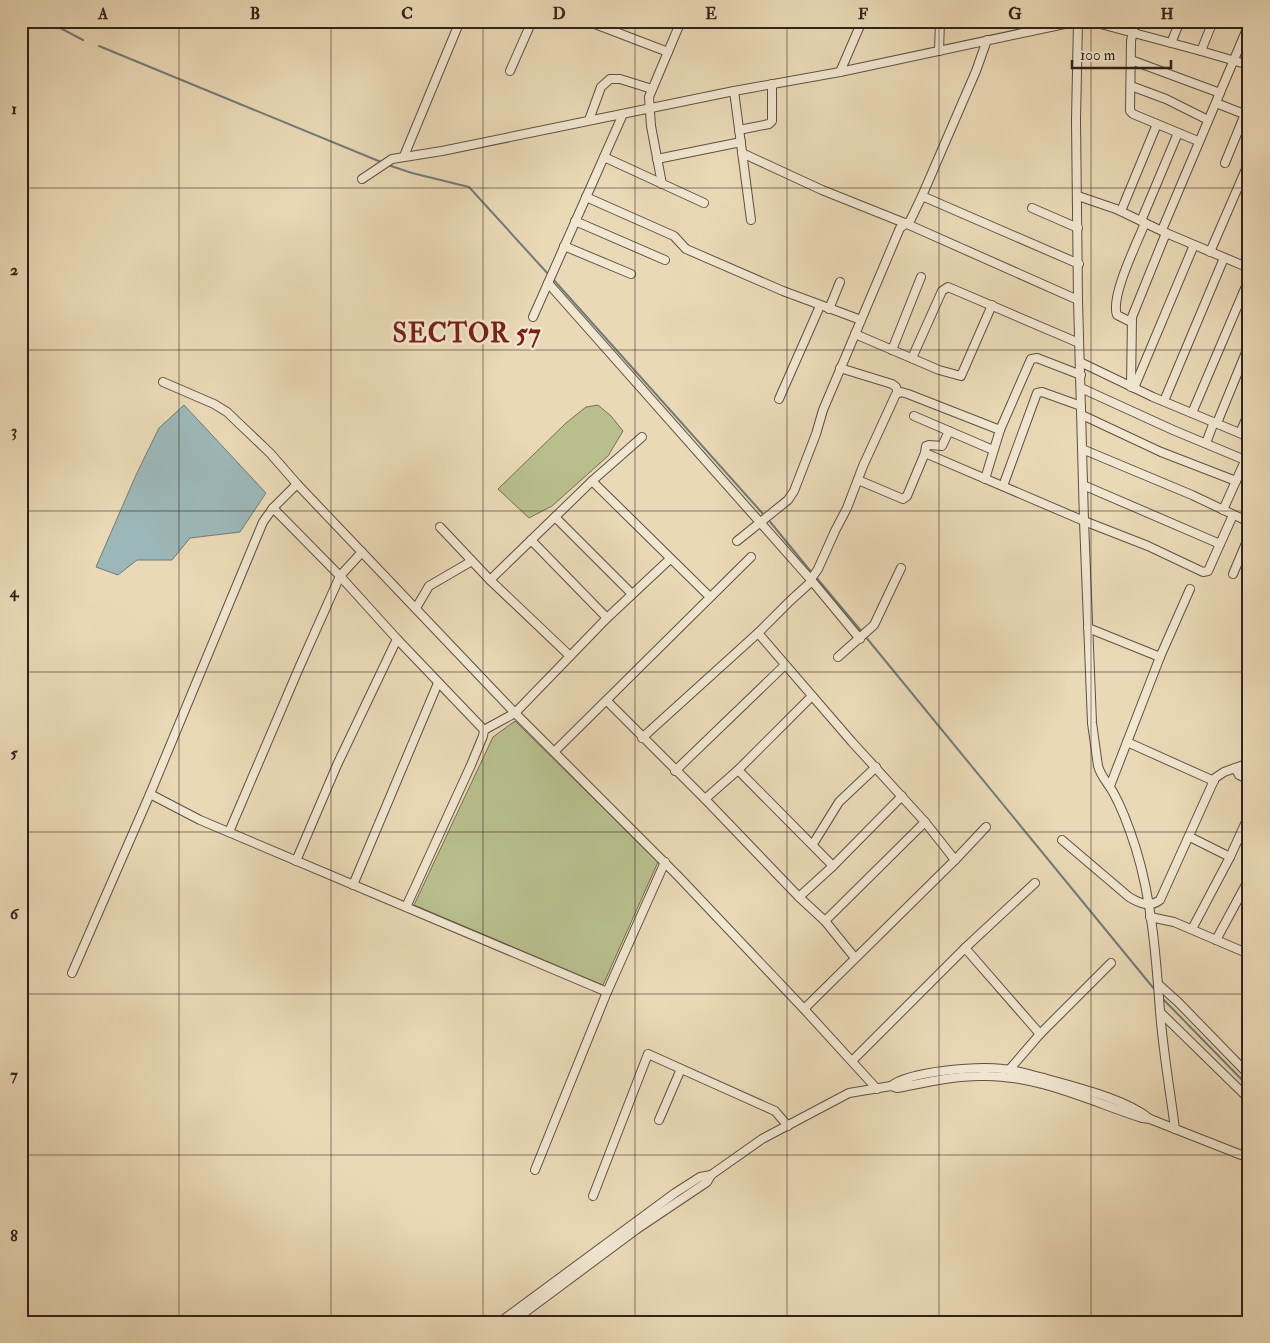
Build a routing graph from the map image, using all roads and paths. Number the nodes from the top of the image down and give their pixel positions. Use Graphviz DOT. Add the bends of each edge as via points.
graph roads {
  1 [pos="460,21"];
  2 [pos="532,21"];
  3 [pos="587,21"];
  4 [pos="681,21"];
  5 [pos="862,21"];
  6 [pos="940,21"];
  7 [pos="1078,21"];
  8 [pos="1135,21"];
  9 [pos="1180,21"];
  10 [pos="1213,21"];
  11 [pos="1249,24"];
  12 [pos="1132,32"];
  13 [pos="987,40"];
  14 [pos="1171,43"];
  15 [pos="938,51"];
  16 [pos="1201,51"];
  17 [pos="668,52"];
  18 [pos="1130,60"];
  19 [pos="1234,60"];
  20 [pos="1249,65"];
  21 [pos="510,71"];
  22 [pos="840,72"];
  23 [pos="772,84"];
  24 [pos="1131,86"];
  25 [pos="652,89"];
  26 [pos="734,91"];
  27 [pos="1220,93"];
  28 [pos="1216,103"];
  29 [pos="649,108"];
  30 [pos="623,114"];
  31 [pos="1247,115"];
  32 [pos="589,120"];
  33 [pos="1208,120"];
  34 [pos="1157,124"];
  35 [pos="739,130"];
  36 [pos="1178,133"];
  37 [pos="1198,141"];
  38 [pos="741,142"];
  39 [pos="742,154"];
  40 [pos="404,156"];
  41 [pos="604,157"];
  42 [pos="657,159"];
  43 [pos="1249,162"];
  44 [pos="1225,163"];
  45 [pos="362,179"];
  46 [pos="662,184"];
  47 [pos="922,196"];
  48 [pos="1078,196"];
  49 [pos="586,197"];
  50 [pos="704,203"];
  51 [pos="1032,208"];
  52 [pos="1121,212"];
  53 [pos="751,220"];
  54 [pos="575,221"];
  55 [pos="1143,222"];
  56 [pos="907,224"];
  57 [pos="1078,228"];
  58 [pos="1164,232"];
  59 [pos="1194,245"];
  60 [pos="564,246"];
  61 [pos="1210,252"];
  62 [pos="1224,258"];
  63 [pos="665,260"];
  64 [pos="1079,264"];
  65 [pos="1248,267"];
  66 [pos="631,274"];
  67 [pos="921,277"];
  68 [pos="550,278"];
  69 [pos="1249,279"];
  70 [pos="840,282"];
  71 [pos="1078,300"];
  72 [pos="820,306"];
  73 [pos="992,306"];
  74 [pos="829,309"];
  75 [pos="532,317"];
  76 [pos="861,320"];
  77 [pos="1131,322"];
  78 [pos="855,334"];
  79 [pos="1079,343"];
  80 [pos="1249,345"];
  81 [pos="892,350"];
  82 [pos="912,358"];
  83 [pos="1080,362"];
  84 [pos="840,368"];
  85 [pos="1081,375"];
  86 [pos="163,382"];
  87 [pos="1133,387"];
  88 [pos="1081,388"];
  89 [pos="898,393"];
  90 [pos="779,399"];
  91 [pos="1164,401"];
  92 [pos="1082,406"];
  93 [pos="1192,412"];
  94 [pos="1249,412"];
  95 [pos="1082,415"];
  96 [pos="914,416"];
  97 [pos="1215,423"];
  98 [pos="1000,430"];
  99 [pos="949,431"];
  100 [pos="1240,433"];
  101 [pos="642,437"];
  102 [pos="1249,437"];
  103 [pos="1206,443"];
  104 [pos="1082,449"];
  105 [pos="994,450"];
  106 [pos="1249,452"];
  107 [pos="925,453"];
  108 [pos="1245,460"];
  109 [pos="985,479"];
  110 [pos="858,480"];
  111 [pos="592,481"];
  112 [pos="1236,481"];
  113 [pos="297,484"];
  114 [pos="1083,485"];
  115 [pos="1003,486"];
  116 [pos="273,508"];
  117 [pos="1223,510"];
  118 [pos="1233,515"];
  119 [pos="555,517"];
  120 [pos="762,521"];
  121 [pos="1084,521"];
  122 [pos="1249,522"];
  123 [pos="440,527"];
  124 [pos="1249,536"];
  125 [pos="530,540"];
  126 [pos="737,541"];
  127 [pos="1220,544"];
  128 [pos="362,552"];
  129 [pos="751,557"];
  130 [pos="670,559"];
  131 [pos="472,561"];
  132 [pos="901,568"];
  133 [pos="1233,574"];
  134 [pos="340,576"];
  135 [pos="813,577"];
  136 [pos="490,580"];
  137 [pos="1190,589"];
  138 [pos="632,594"];
  139 [pos="710,597"];
  140 [pos="416,608"];
  141 [pos="607,618"];
  142 [pos="1088,628"];
  143 [pos="758,633"];
  144 [pos="861,638"];
  145 [pos="397,639"];
  146 [pos="570,656"];
  147 [pos="838,657"];
  148 [pos="1160,657"];
  149 [pos="785,665"];
  150 [pos="438,683"];
  151 [pos="812,696"];
  152 [pos="606,701"];
  153 [pos="515,713"];
  154 [pos="484,730"];
  155 [pos="642,738"];
  156 [pos="1127,742"];
  157 [pos="554,752"];
  158 [pos="1249,763"];
  159 [pos="876,767"];
  160 [pos="1235,768"];
  161 [pos="738,770"];
  162 [pos="675,771"];
  163 [pos="1249,780"];
  164 [pos="1214,781"];
  165 [pos="1110,786"];
  166 [pos="150,794"];
  167 [pos="902,796"];
  168 [pos="705,799"];
  169 [pos="1249,815"];
  170 [pos="925,822"];
  171 [pos="986,826"];
  172 [pos="229,832"];
  173 [pos="1190,837"];
  174 [pos="1062,840"];
  175 [pos="813,844"];
  176 [pos="1230,857"];
  177 [pos="955,860"];
  178 [pos="296,861"];
  179 [pos="665,862"];
  180 [pos="834,866"];
  181 [pos="1249,879"];
  182 [pos="1035,884"];
  183 [pos="353,885"];
  184 [pos="800,897"];
  185 [pos="1149,904"];
  186 [pos="406,907"];
  187 [pos="1150,917"];
  188 [pos="825,921"];
  189 [pos="1192,929"];
  190 [pos="1216,940"];
  191 [pos="965,948"];
  192 [pos="1248,951"];
  193 [pos="855,958"];
  194 [pos="1111,962"];
  195 [pos="72,973"];
  196 [pos="1159,988"];
  197 [pos="607,992"];
  198 [pos="804,1008"];
  199 [pos="1160,1008"];
  200 [pos="1040,1034"];
  201 [pos="852,1061"];
  202 [pos="1223,1061"];
  203 [pos="681,1069"];
  204 [pos="1009,1070"];
  205 [pos="1249,1075"];
  206 [pos="891,1086"];
  207 [pos="877,1089"];
  208 [pos="1248,1096"];
  209 [pos="1150,1119"];
  210 [pos="659,1120"];
  211 [pos="788,1126"];
  212 [pos="1175,1129"];
  213 [pos="1249,1158"];
  214 [pos="535,1170"];
  215 [pos="711,1175"];
  216 [pos="593,1196"];
  217 [pos="500,1322"];
  218 [pos="512,1322"];
  1 -- 40 [label="street"];
  2 -- 21 [label="street"];
  3 -- 17 [label="street"];
  4 -- 17 [label="street"];
  5 -- 22 [label="street"];
  6 -- 15 [label="street"];
  7 -- 12 [label="street"];
  7 -- 13 [label="street"];
  7 -- 48 [label="street"];
  8 -- 12 [label="street"];
  9 -- 14 [label="street"];
  10 -- 16 [label="street"];
  11 -- 19 [label="street"];
  12 -- 14 [label="street"];
  12 -- 18 [label="street"];
  13 -- 15 [label="street"];
  13 -- 47 [label="street"];
  14 -- 16 [label="street"];
  15 -- 22 [label="street"];
  16 -- 19 [label="street"];
  17 -- 25 [label="street"];
  18 -- 24 [label="street"];
  18 -- 27 [label="street"];
  19 -- 20 [label="street"];
  19 -- 27 [label="street"];
  22 -- 23 [label="street"];
  23 -- 26 [label="street"];
  23 -- 35 [label="street" via="770,124"];
  24 -- 33 [label="street"];
  24 -- 34 [label="street" via="1131,112"];
  25 -- 29 [label="street"];
  25 -- 32 [label="street" via="610,79 601,87"];
  26 -- 29 [label="street"];
  26 -- 35 [label="street"];
  27 -- 28 [label="street"];
  28 -- 31 [label="street"];
  28 -- 33 [label="street"];
  29 -- 30 [label="street"];
  29 -- 42 [label="street"];
  30 -- 32 [label="street"];
  30 -- 41 [label="street"];
  31 -- 44 [label="street"];
  32 -- 40 [label="street"];
  33 -- 37 [label="street"];
  34 -- 36 [label="street"];
  34 -- 52 [label="street"];
  35 -- 38 [label="street"];
  36 -- 37 [label="street"];
  36 -- 55 [label="street"];
  37 -- 58 [label="street"];
  38 -- 39 [label="street"];
  38 -- 42 [label="street"];
  39 -- 53 [label="street"];
  39 -- 56 [label="street"];
  40 -- 45 [label="street"];
  41 -- 46 [label="street"];
  41 -- 49 [label="street"];
  42 -- 46 [label="street"];
  43 -- 61 [label="street"];
  46 -- 50 [label="street"];
  47 -- 56 [label="street"];
  47 -- 64 [label="street"];
  48 -- 52 [label="street"];
  48 -- 57 [label="street"];
  49 -- 54 [label="street"];
  49 -- 72 [label="street" via="674,236 686,249"];
  51 -- 57 [label="street"];
  52 -- 55 [label="street"];
  54 -- 60 [label="street"];
  54 -- 63 [label="street"];
  55 -- 58 [label="street"];
  55 -- 77 [label="street" via="1116,296 1117,315"];
  56 -- 71 [label="street"];
  56 -- 76 [label="street" via="900,228"];
  57 -- 64 [label="street"];
  58 -- 59 [label="street"];
  58 -- 77 [label="street"];
  59 -- 61 [label="street"];
  59 -- 87 [label="street"];
  60 -- 66 [label="street"];
  60 -- 68 [label="street"];
  61 -- 62 [label="street"];
  62 -- 65 [label="street"];
  62 -- 91 [label="street"];
  64 -- 71 [label="street"];
  67 -- 81 [label="street"];
  68 -- 75 [label="street"];
  68 -- 120 [label="street"];
  69 -- 93 [label="street"];
  70 -- 74 [label="street"];
  71 -- 79 [label="street"];
  72 -- 74 [label="street"];
  72 -- 90 [label="street"];
  73 -- 79 [label="street"];
  73 -- 82 [label="street" via="946,288"];
  73 -- 82 [label="street" via="961,376"];
  74 -- 76 [label="street"];
  76 -- 78 [label="street"];
  77 -- 87 [label="street"];
  78 -- 81 [label="street"];
  78 -- 84 [label="street"];
  79 -- 83 [label="street"];
  80 -- 97 [label="street"];
  81 -- 82 [label="street"];
  83 -- 85 [label="street"];
  83 -- 87 [label="street"];
  84 -- 89 [label="street" via="892,384"];
  84 -- 120 [label="street" via="794,491"];
  85 -- 88 [label="street"];
  85 -- 98 [label="street" via="1033,358"];
  86 -- 113 [label="street" via="227,412"];
  87 -- 91 [label="street"];
  88 -- 92 [label="street"];
  88 -- 103 [label="street"];
  89 -- 98 [label="street"];
  89 -- 110 [label="street" via="891,402"];
  91 -- 93 [label="street"];
  92 -- 95 [label="street"];
  92 -- 115 [label="street" via="1037,392"];
  93 -- 97 [label="street"];
  94 -- 100 [label="street"];
  95 -- 104 [label="street"];
  95 -- 112 [label="street" via="1161,452"];
  96 -- 99 [label="street"];
  97 -- 100 [label="street"];
  97 -- 103 [label="street"];
  98 -- 105 [label="street"];
  99 -- 105 [label="street"];
  99 -- 107 [label="street" via="942,446 928,445"];
  100 -- 102 [label="street"];
  101 -- 111 [label="street"];
  103 -- 108 [label="street"];
  104 -- 114 [label="street"];
  104 -- 117 [label="street"];
  105 -- 109 [label="street"];
  106 -- 108 [label="street"];
  107 -- 109 [label="street"];
  107 -- 110 [label="street" via="903,499"];
  108 -- 112 [label="street"];
  109 -- 115 [label="street"];
  110 -- 135 [label="street"];
  111 -- 119 [label="street"];
  111 -- 130 [label="street"];
  112 -- 117 [label="street"];
  113 -- 116 [label="street"];
  113 -- 128 [label="street"];
  114 -- 121 [label="street"];
  114 -- 127 [label="street"];
  115 -- 121 [label="street"];
  116 -- 134 [label="street"];
  116 -- 166 [label="street" via="264,522"];
  117 -- 118 [label="street"];
  118 -- 122 [label="street"];
  118 -- 127 [label="street"];
  119 -- 125 [label="street"];
  119 -- 138 [label="street"];
  120 -- 126 [label="street"];
  120 -- 135 [label="street"];
  121 -- 127 [label="street" via="1203,572 1208,571"];
  121 -- 142 [label="street"];
  123 -- 131 [label="street"];
  124 -- 133 [label="street"];
  125 -- 136 [label="street"];
  125 -- 141 [label="street"];
  128 -- 134 [label="street"];
  128 -- 140 [label="street"];
  129 -- 139 [label="street"];
  130 -- 138 [label="street"];
  130 -- 139 [label="street"];
  131 -- 136 [label="street"];
  131 -- 140 [label="street" via="429,586"];
  132 -- 144 [label="street" via="879,616"];
  134 -- 145 [label="street"];
  134 -- 172 [label="street"];
  135 -- 143 [label="street"];
  135 -- 144 [label="street"];
  136 -- 146 [label="street"];
  137 -- 148 [label="street"];
  138 -- 141 [label="street"];
  139 -- 152 [label="street"];
  140 -- 153 [label="street"];
  141 -- 146 [label="street"];
  142 -- 148 [label="street"];
  142 -- 165 [label="street" via="1096,758 1100,772"];
  143 -- 149 [label="street"];
  143 -- 155 [label="street"];
  144 -- 147 [label="street"];
  145 -- 150 [label="street"];
  145 -- 178 [label="street"];
  146 -- 153 [label="street"];
  148 -- 156 [label="street"];
  149 -- 151 [label="street"];
  149 -- 162 [label="street"];
  150 -- 154 [label="street"];
  150 -- 183 [label="street"];
  151 -- 159 [label="street"];
  151 -- 161 [label="street"];
  152 -- 155 [label="street"];
  152 -- 157 [label="street"];
  153 -- 154 [label="street"];
  153 -- 157 [label="street"];
  154 -- 186 [label="street"];
  155 -- 162 [label="street"];
  156 -- 164 [label="street"];
  156 -- 165 [label="street"];
  157 -- 179 [label="street"];
  158 -- 160 [label="street"];
  159 -- 167 [label="street"];
  159 -- 175 [label="street" via="839,802"];
  160 -- 163 [label="street" via="1239,775"];
  160 -- 164 [label="street" via="1218,775"];
  161 -- 168 [label="street"];
  161 -- 175 [label="street"];
  162 -- 168 [label="street"];
  164 -- 173 [label="street"];
  165 -- 185 [label="street" via="1136,849"];
  166 -- 172 [label="street"];
  166 -- 195 [label="street"];
  167 -- 170 [label="street"];
  167 -- 180 [label="street"];
  168 -- 184 [label="street"];
  169 -- 176 [label="street"];
  170 -- 177 [label="street"];
  170 -- 188 [label="street"];
  171 -- 177 [label="street"];
  172 -- 178 [label="street"];
  173 -- 176 [label="street"];
  173 -- 185 [label="street" via="1160,900"];
  174 -- 185 [label="street" via="1129,897"];
  175 -- 180 [label="street"];
  176 -- 189 [label="street"];
  177 -- 193 [label="street"];
  178 -- 183 [label="street"];
  179 -- 197 [label="street"];
  179 -- 198 [label="street"];
  180 -- 184 [label="street"];
  181 -- 190 [label="street"];
  182 -- 191 [label="street"];
  183 -- 186 [label="street"];
  184 -- 188 [label="street"];
  185 -- 187 [label="street"];
  186 -- 197 [label="street"];
  187 -- 189 [label="street"];
  187 -- 196 [label="street"];
  188 -- 193 [label="street"];
  189 -- 190 [label="street"];
  190 -- 192 [label="street"];
  191 -- 200 [label="street"];
  191 -- 201 [label="street"];
  193 -- 198 [label="street"];
  194 -- 200 [label="street"];
  196 -- 199 [label="street"];
  196 -- 202 [label="street" via="1178,1002"];
  197 -- 214 [label="street"];
  198 -- 201 [label="street"];
  199 -- 202 [label="street"];
  199 -- 212 [label="street"];
  200 -- 204 [label="street"];
  201 -- 207 [label="street"];
  202 -- 205 [label="street"];
  202 -- 208 [label="street"];
  203 -- 210 [label="street"];
  203 -- 211 [label="street" via="775,1111"];
  203 -- 216 [label="street" via="648,1054"];
  204 -- 206 [label="street" via="951,1070 903,1079"];
  204 -- 209 [label="street" via="1065,1084 1140,1111"];
  206 -- 207 [label="street"];
  206 -- 209 [label="street" via="896,1088 981,1076 1011,1078 1041,1084"];
  207 -- 211 [label="street" via="849,1093"];
  209 -- 212 [label="street"];
  211 -- 215 [label="street"];
  212 -- 213 [label="street"];
  215 -- 217 [label="street" via="700,1177 675,1193"];
  215 -- 218 [label="street" via="707,1182 637,1229"];
}
